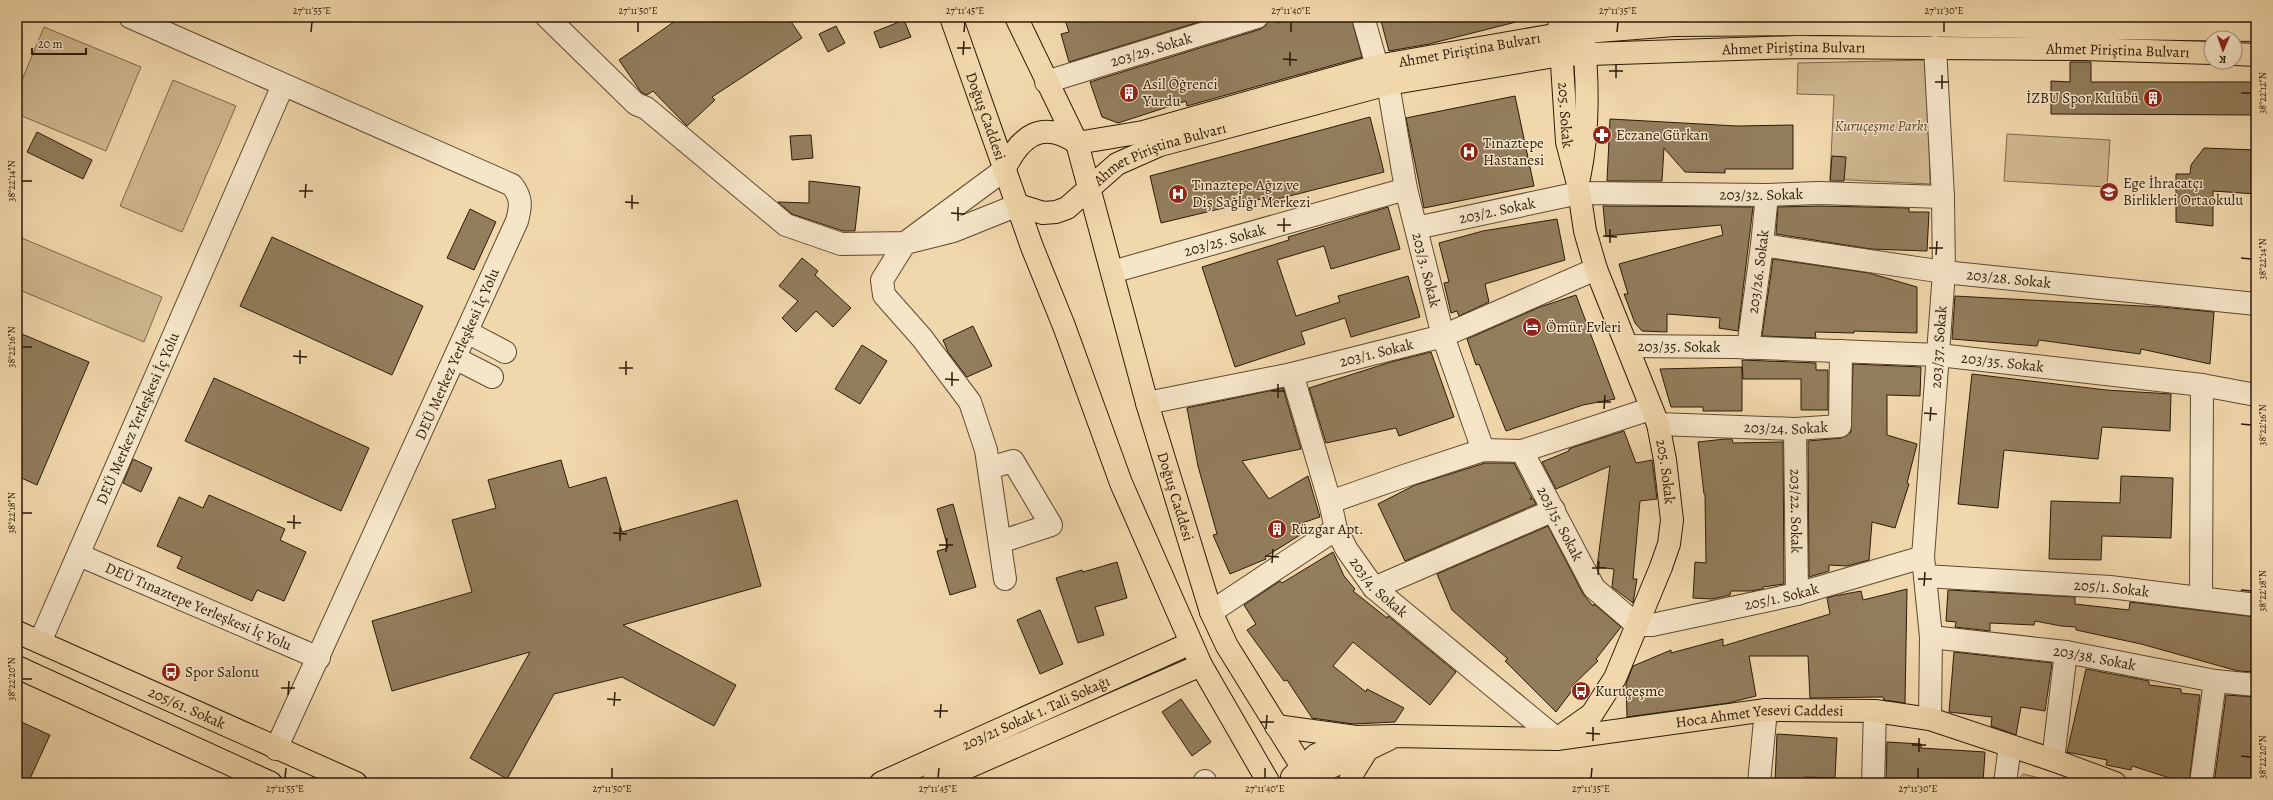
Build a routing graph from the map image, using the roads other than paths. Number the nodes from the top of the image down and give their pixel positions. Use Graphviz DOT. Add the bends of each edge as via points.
graph roads {
  1 [pos="130,17"];
  2 [pos="547,17"];
  3 [pos="951,17"];
  4 [pos="1016,17"];
  5 [pos="1257,17"];
  6 [pos="1363,17"];
  7 [pos="1825,20"];
  8 [pos="1675,21"];
  9 [pos="2256,30"];
  10 [pos="1583,36"];
  11 [pos="1560,37"];
  12 [pos="1935,47"];
  13 [pos="2203,53"];
  14 [pos="2243,54"];
  15 [pos="2256,55"];
  16 [pos="1383,75"];
  17 [pos="1046,82"];
  18 [pos="283,85"];
  19 [pos="1077,143"];
  20 [pos="1004,170"];
  21 [pos="1406,188"];
  22 [pos="1579,188"];
  23 [pos="1090,189"];
  24 [pos="1767,195"];
  25 [pos="1943,197"];
  26 [pos="1018,205"];
  27 [pos="1416,228"];
  28 [pos="905,243"];
  29 [pos="1762,245"];
  30 [pos="1596,269"];
  31 [pos="1112,272"];
  32 [pos="1944,272"];
  33 [pos="2256,304"];
  34 [pos="467,332"];
  35 [pos="1443,336"];
  36 [pos="1627,346"];
  37 [pos="1748,348"];
  38 [pos="1841,351"];
  39 [pos="505,352"];
  40 [pos="1939,355"];
  41 [pos="455,358"];
  42 [pos="1292,374"];
  43 [pos="492,377"];
  44 [pos="2202,385"];
  45 [pos="2256,395"];
  46 [pos="1147,403"];
  47 [pos="1654,416"];
  48 [pos="1795,429"];
  49 [pos="1483,450"];
  50 [pos="1522,451"];
  51 [pos="989,468"];
  52 [pos="1330,502"];
  53 [pos="1554,510"];
  54 [pos="1336,529"];
  55 [pos="1000,542"];
  56 [pos="79,555"];
  57 [pos="1924,567"];
  58 [pos="1005,579"];
  59 [pos="1374,588"];
  60 [pos="1797,594"];
  61 [pos="2201,598"];
  62 [pos="2256,606"];
  63 [pos="1211,612"];
  64 [pos="1637,625"];
  65 [pos="17,632"];
  66 [pos="1931,637"];
  67 [pos="40,642"];
  68 [pos="1192,643"];
  69 [pos="2066,652"];
  70 [pos="318,658"];
  71 [pos="1201,665"];
  72 [pos="17,667"];
  73 [pos="2215,681"];
  74 [pos="2256,685"];
  75 [pos="1766,710"];
  76 [pos="1875,710"];
  77 [pos="1930,719"];
  78 [pos="1276,726"];
  79 [pos="1556,739"];
  80 [pos="1362,744"];
  81 [pos="2010,746"];
  82 [pos="276,749"];
  83 [pos="2053,760"];
  84 [pos="1305,778"];
  85 [pos="258,780"];
  86 [pos="356,783"];
  87 [pos="881,783"];
  88 [pos="932,783"];
  89 [pos="1269,783"];
  90 [pos="1286,783"];
  91 [pos="1349,783"];
  92 [pos="1759,783"];
  93 [pos="1873,783"];
  94 [pos="2005,783"];
  95 [pos="2115,783"];
  96 [pos="2201,783"];
  1 -- 18 [label="street, DEÜ Merkez Yerleşkesi İç Yolu"];
  2 -- 28 [label="street" via="636,104 646,108 786,225 841,244"];
  3 -- 20 [label="main road, Doğuş Caddesi"];
  4 -- 17 [label="main road"];
  5 -- 17 [label="street, 203/29. Sokak"];
  6 -- 16 [label="street, 203/3. Sokak"];
  7 -- 8 [label="main road, Ahmet Piriştina Bulvarı"];
  7 -- 9 [label="main road, Ahmet Piriştina Bulvarı"];
  8 -- 10 [label="main road, Ahmet Piriştina Bulvarı"];
  10 -- 11 [label="main road, Ahmet Piriştina Bulvarı"];
  10 -- 12 [label="main road, Ahmet Piriştina Bulvarı" via="1798,47"];
  10 -- 22 [label="main road, 205. Sokak" via="1586,145"];
  11 -- 16 [label="main road, Ahmet Piriştina Bulvarı"];
  11 -- 22 [label="main road, 205. Sokak" via="1567,142"];
  12 -- 13 [label="main road, Ahmet Piriştina Bulvarı"];
  12 -- 25 [label="street, 203/37. Sokak"];
  14 -- 15 [label="main road"];
  16 -- 19 [label="main road, Ahmet Piriştina Bulvarı" via="1143,132"];
  16 -- 21 [label="street, 203/3. Sokak"];
  16 -- 23 [label="main road, Ahmet Piriştina Bulvarı" via="1160,145 1117,164"];
  17 -- 19 [label="main road"];
  18 -- 34 [label="street, DEÜ Merkez Yerleşkesi İç Yolu" via="512,185 519,193 521,203 517,221"];
  18 -- 56 [label="street, DEÜ Merkez Yerleşkesi İç Yolu"];
  19 -- 20 [label="main road" via="1054,132 1041,132 1029,136 1018,144"];
  19 -- 23 [label="main road"];
  20 -- 26 [label="main road"];
  20 -- 28 [label="street"];
  21 -- 27 [label="street, 203/3. Sokak"];
  21 -- 31 [label="street, 203/25. Sokak"];
  22 -- 24 [label="street, 203/32. Sokak"];
  22 -- 27 [label="street, 203/2. Sokak"];
  22 -- 30 [label="main road, 205. Sokak" via="1585,231"];
  23 -- 26 [label="main road" via="1067,208 1056,212 1043,213"];
  23 -- 31 [label="main road, Doğuş Caddesi"];
  24 -- 25 [label="street, 203/32. Sokak" via="1819,193"];
  24 -- 29 [label="street, 203/26. Sokak"];
  25 -- 32 [label="street, 203/37. Sokak"];
  26 -- 28 [label="street" via="953,231"];
  26 -- 68 [label="main road" via="1121,483"];
  27 -- 35 [label="street, 203/3. Sokak"];
  28 -- 51 [label="street" via="882,280 884,295 922,338 970,402 986,450"];
  29 -- 32 [label="street, 203/28. Sokak"];
  29 -- 37 [label="street, 203/26. Sokak"];
  30 -- 35 [label="street, 203/1. Sokak"];
  30 -- 36 [label="main road, 205. Sokak"];
  31 -- 46 [label="main road, Doğuş Caddesi"];
  32 -- 33 [label="street, 203/28. Sokak"];
  32 -- 40 [label="street, 203/37. Sokak"];
  34 -- 39 [label="street"];
  34 -- 41 [label="street, DEÜ Merkez Yerleşkesi İç Yolu"];
  35 -- 42 [label="street, 203/1. Sokak"];
  35 -- 49 [label="street, 203/3. Sokak"];
  36 -- 37 [label="street, 203/35. Sokak"];
  36 -- 47 [label="main road, 205. Sokak"];
  37 -- 38 [label="street, 203/35. Sokak"];
  38 -- 40 [label="street, 203/35. Sokak"];
  38 -- 48 [label="street, 203/24. Sokak" via="1840,426"];
  40 -- 44 [label="street, 203/35. Sokak"];
  40 -- 57 [label="street, 203/37. Sokak"];
  41 -- 43 [label="street"];
  41 -- 70 [label="street, DEÜ Merkez Yerleşkesi İç Yolu"];
  42 -- 46 [label="street, 203/1. Sokak"];
  42 -- 52 [label="street, 203/4. Sokak"];
  44 -- 45 [label="street, 203/35. Sokak"];
  44 -- 61 [label="street"];
  46 -- 63 [label="main road, Doğuş Caddesi"];
  47 -- 48 [label="street, 203/24. Sokak"];
  47 -- 50 [label="street"];
  47 -- 64 [label="main road, 205. Sokak" via="1666,460 1672,520 1667,550"];
  48 -- 60 [label="street, 203/22. Sokak"];
  49 -- 50 [label="street"];
  49 -- 52 [label="street"];
  50 -- 53 [label="street, 203/15. Sokak"];
  51 -- 55 [label="street"];
  51 -- 55 [label="street" via="1013,462 1051,525"];
  52 -- 54 [label="street, 203/4. Sokak"];
  53 -- 59 [label="street"];
  53 -- 64 [label="street, 203/15. Sokak" via="1594,588"];
  54 -- 59 [label="street, 203/4. Sokak" via="1347,550"];
  54 -- 63 [label="street"];
  55 -- 58 [label="street"];
  56 -- 67 [label="street, DEÜ Merkez Yerleşkesi İç Yolu"];
  56 -- 70 [label="street, DEÜ Tınaztepe Yerleşkesi İç Yolu"];
  57 -- 60 [label="street, 205/1. Sokak"];
  57 -- 61 [label="street, 205/1. Sokak"];
  57 -- 66 [label="street, 203/37. Sokak"];
  59 -- 79 [label="street, 203/4. Sokak"];
  60 -- 64 [label="street, 205/1. Sokak" via="1652,625"];
  61 -- 62 [label="street, 205/1. Sokak"];
  63 -- 78 [label="main road, Doğuş Caddesi" via="1227,646"];
  64 -- 79 [label="main road, 205. Sokak" via="1621,666 1602,701 1579,725"];
  65 -- 67 [label="main road, 205/61. Sokak"];
  66 -- 69 [label="street, 203/38. Sokak"];
  66 -- 77 [label="street, 203/37. Sokak"];
  67 -- 82 [label="main road, 205/61. Sokak"];
  68 -- 71 [label="main road"];
  68 -- 87 [label="main road, 203/21 Sokak 1. Tali Sokağı"];
  69 -- 73 [label="street, 203/38. Sokak"];
  69 -- 83 [label="street"];
  70 -- 82 [label="street, DEÜ Merkez Yerleşkesi İç Yolu"];
  71 -- 88 [label="main road, 203/21 Sokak 1. Tali Sokağı"];
  71 -- 89 [label="main road"];
  72 -- 85 [label="main road"];
  73 -- 74 [label="street, 203/38. Sokak"];
  73 -- 96 [label="street"];
  75 -- 76 [label="main road, Hoca Ahmet Yesevi Caddesi"];
  75 -- 79 [label="main road, Hoca Ahmet Yesevi Caddesi"];
  75 -- 92 [label="street"];
  76 -- 77 [label="main road, Hoca Ahmet Yesevi Caddesi"];
  76 -- 93 [label="street"];
  77 -- 81 [label="main road, Hoca Ahmet Yesevi Caddesi"];
  78 -- 80 [label="main road"];
  78 -- 84 [label="main road, Doğuş Caddesi"];
  79 -- 80 [label="main road, Hoca Ahmet Yesevi Caddesi" via="1394,736"];
  80 -- 84 [label="main road"];
  80 -- 91 [label="main road"];
  81 -- 83 [label="main road, Hoca Ahmet Yesevi Caddesi"];
  81 -- 94 [label="street"];
  82 -- 86 [label="main road, 205/61. Sokak"];
  83 -- 95 [label="main road, Hoca Ahmet Yesevi Caddesi"];
  84 -- 90 [label="main road"];
}
